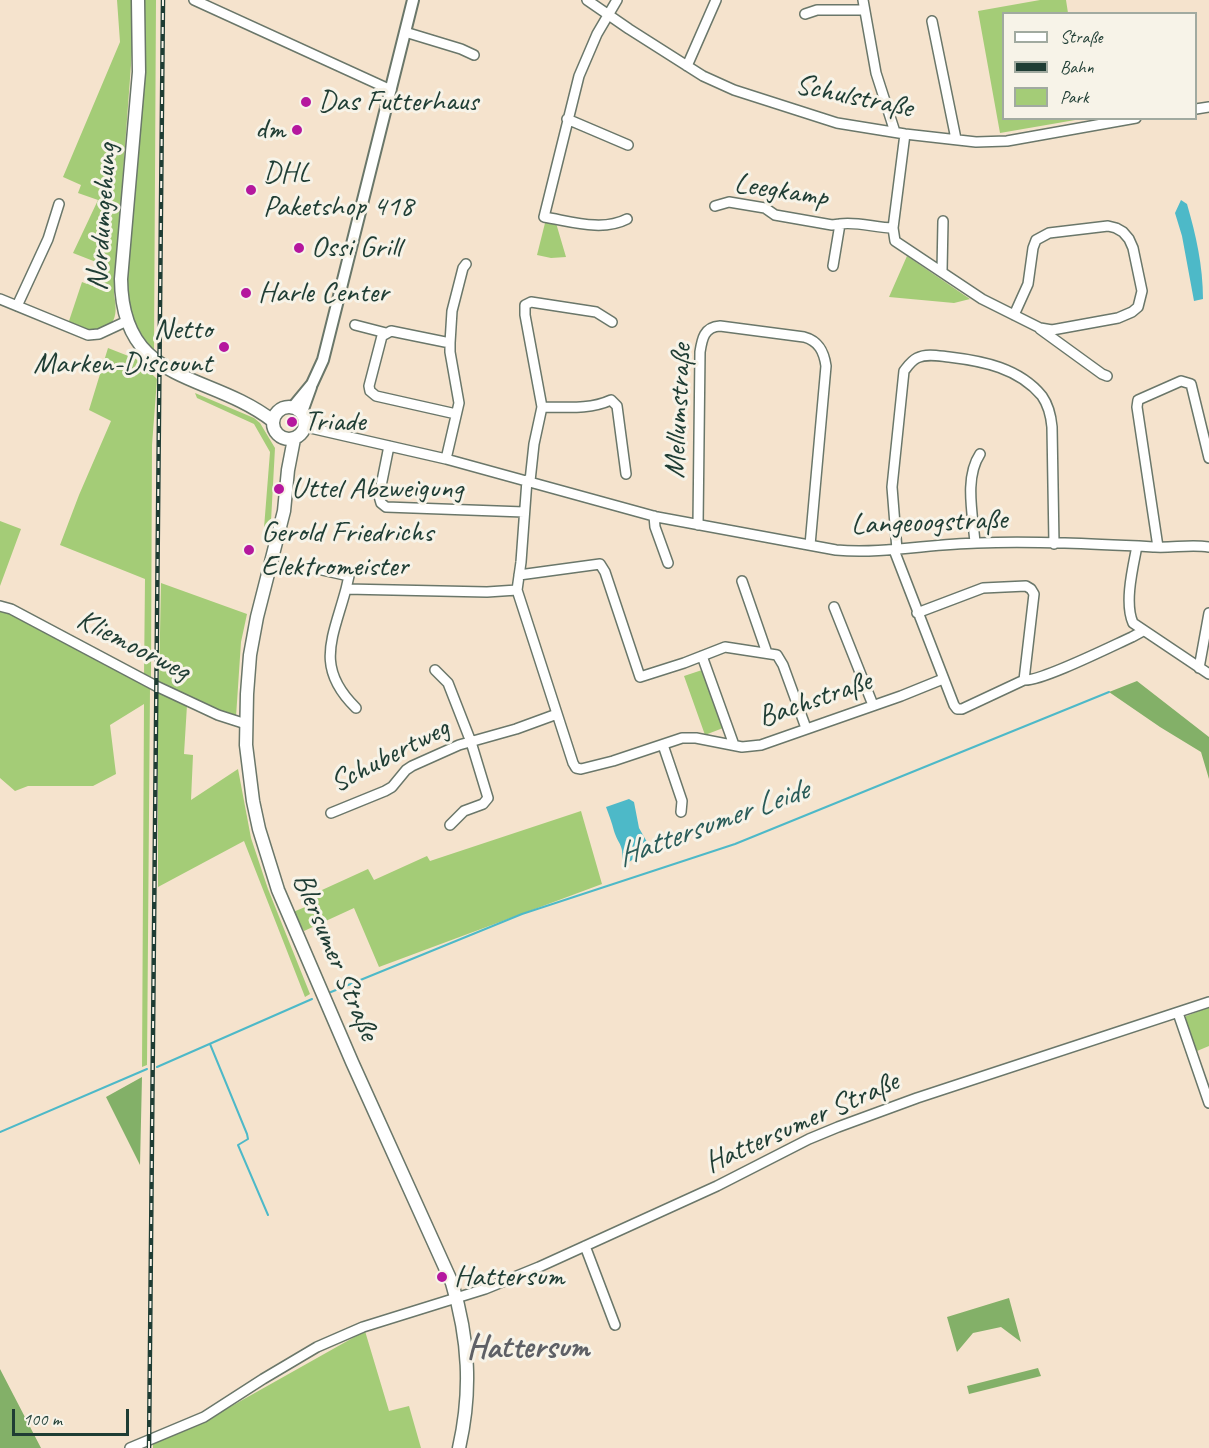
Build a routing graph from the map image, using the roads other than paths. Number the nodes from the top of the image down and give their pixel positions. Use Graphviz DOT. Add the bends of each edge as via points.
graph roads {
  1 [pos="138,0"];
  2 [pos="194,0"];
  3 [pos="413,0"];
  4 [pos="587,0"];
  5 [pos="618,0"];
  6 [pos="716,0"];
  7 [pos="211,4"];
  8 [pos="863,5"];
  9 [pos="608,14"];
  10 [pos="805,14"];
  11 [pos="932,21"];
  12 [pos="405,32"];
  13 [pos="474,55"];
  14 [pos="687,66"];
  15 [pos="391,90"];
  16 [pos="567,119"];
  17 [pos="1125,120"];
  18 [pos="895,132"];
  19 [pos="905,134"];
  20 [pos="956,140"];
  21 [pos="628,145"];
  22 [pos="59,204"];
  23 [pos="716,206"];
  24 [pos="627,219"];
  25 [pos="943,221"];
  26 [pos="840,224"];
  27 [pos="893,228"];
  28 [pos="466,264"];
  29 [pos="833,266"];
  30 [pos="942,271"];
  31 [pos="0,299"];
  32 [pos="17,306"];
  33 [pos="1014,315"];
  34 [pos="127,321"];
  35 [pos="612,322"];
  36 [pos="355,325"];
  37 [pos="1040,328"];
  38 [pos="386,333"];
  39 [pos="450,343"];
  40 [pos="1107,376"];
  41 [pos="542,407"];
  42 [pos="297,409"];
  43 [pos="456,414"];
  44 [pos="275,416"];
  45 [pos="306,427"];
  46 [pos="289,439"];
  47 [pos="389,446"];
  48 [pos="980,454"];
  49 [pos="1209,458"];
  50 [pos="446,459"];
  51 [pos="626,474"];
  52 [pos="528,481"];
  53 [pos="524,512"];
  54 [pos="654,516"];
  55 [pos="698,525"];
  56 [pos="975,543"];
  57 [pos="1054,544"];
  58 [pos="810,545"];
  59 [pos="1137,546"];
  60 [pos="1158,547"];
  61 [pos="1209,547"];
  62 [pos="896,550"];
  63 [pos="668,563"];
  64 [pos="322,570"];
  65 [pos="519,575"];
  66 [pos="742,581"];
  67 [pos="346,589"];
  68 [pos="517,590"];
  69 [pos="0,606"];
  70 [pos="834,607"];
  71 [pos="917,613"];
  72 [pos="1209,613"];
  73 [pos="1143,631"];
  74 [pos="767,653"];
  75 [pos="702,656"];
  76 [pos="1199,668"];
  77 [pos="435,670"];
  78 [pos="1209,674"];
  79 [pos="943,679"];
  80 [pos="1024,680"];
  81 [pos="873,705"];
  82 [pos="356,708"];
  83 [pos="557,714"];
  84 [pos="246,724"];
  85 [pos="806,728"];
  86 [pos="471,742"];
  87 [pos="663,744"];
  88 [pos="734,745"];
  89 [pos="681,812"];
  90 [pos="332,813"];
  91 [pos="450,825"];
  92 [pos="1209,1002"];
  93 [pos="1178,1013"];
  94 [pos="1209,1103"];
  95 [pos="585,1246"];
  96 [pos="456,1297"];
  97 [pos="615,1325"];
  98 [pos="130,1448"];
  99 [pos="459,1448"];
  1 -- 34 [label="main road, Nordumgehung" via="139,72 121,279"];
  2 -- 7 [label="street"];
  3 -- 12 [label="street"];
  4 -- 9 [label="street, Schulstraße"];
  5 -- 9 [label="street"];
  6 -- 14 [label="street"];
  7 -- 15 [label="street"];
  8 -- 10 [label="street"];
  8 -- 18 [label="street" via="876,73"];
  9 -- 14 [label="street, Schulstraße"];
  9 -- 16 [label="street" via="579,76"];
  11 -- 20 [label="street"];
  12 -- 13 [label="street"];
  12 -- 15 [label="street"];
  14 -- 18 [label="street, Schulstraße" via="734,90 800,113"];
  15 -- 42 [label="street" via="325,352"];
  16 -- 21 [label="street"];
  16 -- 24 [label="street" via="544,216 604,226"];
  17 -- 20 [label="street, Schulstraße" via="1007,141"];
  18 -- 19 [label="street, Schulstraße"];
  19 -- 20 [label="street, Schulstraße"];
  19 -- 27 [label="street"];
  22 -- 32 [label="street" via="44,249"];
  23 -- 26 [label="street, Leegkamp" via="729,202 765,208 775,215"];
  25 -- 30 [label="street"];
  26 -- 27 [label="street, Leegkamp"];
  26 -- 29 [label="street, Leegkamp"];
  27 -- 30 [label="street" via="895,242"];
  28 -- 39 [label="street" via="452,311"];
  30 -- 33 [label="street" via="982,299"];
  31 -- 32 [label="street"];
  32 -- 34 [label="street" via="88,335"];
  33 -- 37 [label="street"];
  33 -- 37 [label="street" via="1028,284 1036,240 1049,233 1108,226 1123,232 1133,249 1142,291 1138,307 1118,318 1052,330"];
  34 -- 44 [label="main road, Nordumgehung" via="144,348 166,369"];
  35 -- 41 [label="street" via="596,312 531,302 525,305"];
  36 -- 38 [label="street"];
  37 -- 40 [label="street"];
  38 -- 39 [label="street"];
  38 -- 43 [label="street" via="382,336 370,391 376,396"];
  39 -- 43 [label="street" via="459,403"];
  41 -- 51 [label="street" via="598,406 611,400 617,406"];
  41 -- 52 [label="street, Bachstraße"];
  42 -- 44 [label="main road" via="282,408"];
  42 -- 45 [label="main road" via="305,417"];
  43 -- 50 [label="street"];
  44 -- 46 [label="main road" via="275,432"];
  45 -- 46 [label="main road"];
  45 -- 47 [label="street, Langeoogstraße"];
  46 -- 84 [label="main road, Blersumer Straße" via="284,511 250,655"];
  47 -- 50 [label="street, Langeoogstraße"];
  47 -- 53 [label="street" via="379,496 386,507"];
  48 -- 56 [label="street" via="973,465 971,485"];
  49 -- 60 [label="street" via="1191,384 1181,381 1138,400"];
  50 -- 52 [label="street, Langeoogstraße"];
  52 -- 53 [label="street, Bachstraße"];
  52 -- 54 [label="street, Langeoogstraße"];
  53 -- 65 [label="street, Bachstraße"];
  54 -- 55 [label="street, Langeoogstraße"];
  54 -- 63 [label="street"];
  55 -- 58 [label="street, Langeoogstraße"];
  55 -- 58 [label="street, Mellumstraße" via="700,352 704,334 720,326 804,337 818,345 826,366"];
  56 -- 57 [label="street, Langeoogstraße"];
  56 -- 62 [label="street, Langeoogstraße"];
  57 -- 59 [label="street, Langeoogstraße"];
  57 -- 62 [label="street" via="1052,427 1050,410 1041,396 1024,381 993,364 929,355 910,363 904,372 892,487"];
  58 -- 62 [label="street, Langeoogstraße" via="853,551"];
  59 -- 60 [label="street, Langeoogstraße"];
  59 -- 73 [label="street" via="1130,616"];
  60 -- 61 [label="street, Langeoogstraße"];
  62 -- 71 [label="street"];
  64 -- 67 [label="street" via="349,576"];
  65 -- 68 [label="street, Bachstraße"];
  65 -- 75 [label="street" via="600,564 640,677"];
  66 -- 74 [label="street"];
  67 -- 68 [label="street"];
  67 -- 82 [label="street" via="329,658 342,694"];
  68 -- 83 [label="street, Bachstraße"];
  69 -- 84 [label="street, Kliemoorweg" via="156,686"];
  70 -- 81 [label="street"];
  71 -- 79 [label="street"];
  71 -- 80 [label="street" via="983,588 1031,589 1034,594"];
  72 -- 76 [label="street"];
  73 -- 76 [label="street"];
  73 -- 80 [label="street" via="1031,681"];
  74 -- 75 [label="street" via="725,646"];
  74 -- 85 [label="street" via="780,658"];
  75 -- 88 [label="street"];
  76 -- 78 [label="street"];
  77 -- 86 [label="street, Schubertweg" via="448,683"];
  79 -- 80 [label="street" via="957,709"];
  79 -- 81 [label="street, Bachstraße"];
  81 -- 85 [label="street, Bachstraße"];
  83 -- 86 [label="street, Schubertweg"];
  83 -- 87 [label="street, Bachstraße" via="576,768 613,761"];
  84 -- 96 [label="main road, Blersumer Straße" via="253,801 276,883"];
  85 -- 88 [label="street, Bachstraße" via="761,745"];
  86 -- 90 [label="street, Schubertweg" via="412,766 392,788"];
  86 -- 91 [label="street, Schubertweg" via="488,798 464,811"];
  87 -- 88 [label="street, Bachstraße" via="696,738"];
  87 -- 89 [label="street" via="682,801"];
  92 -- 93 [label="street, Hattersumer Straße"];
  93 -- 94 [label="street"];
  93 -- 95 [label="street, Hattersumer Straße" via="838,1126"];
  95 -- 96 [label="street, Hattersumer Straße" via="485,1289"];
  95 -- 97 [label="street"];
  96 -- 98 [label="street, Hattersumer Straße" via="363,1327 317,1347 204,1417"];
  96 -- 99 [label="main road, Blersumer Straße" via="468,1360 466,1411"];
}
